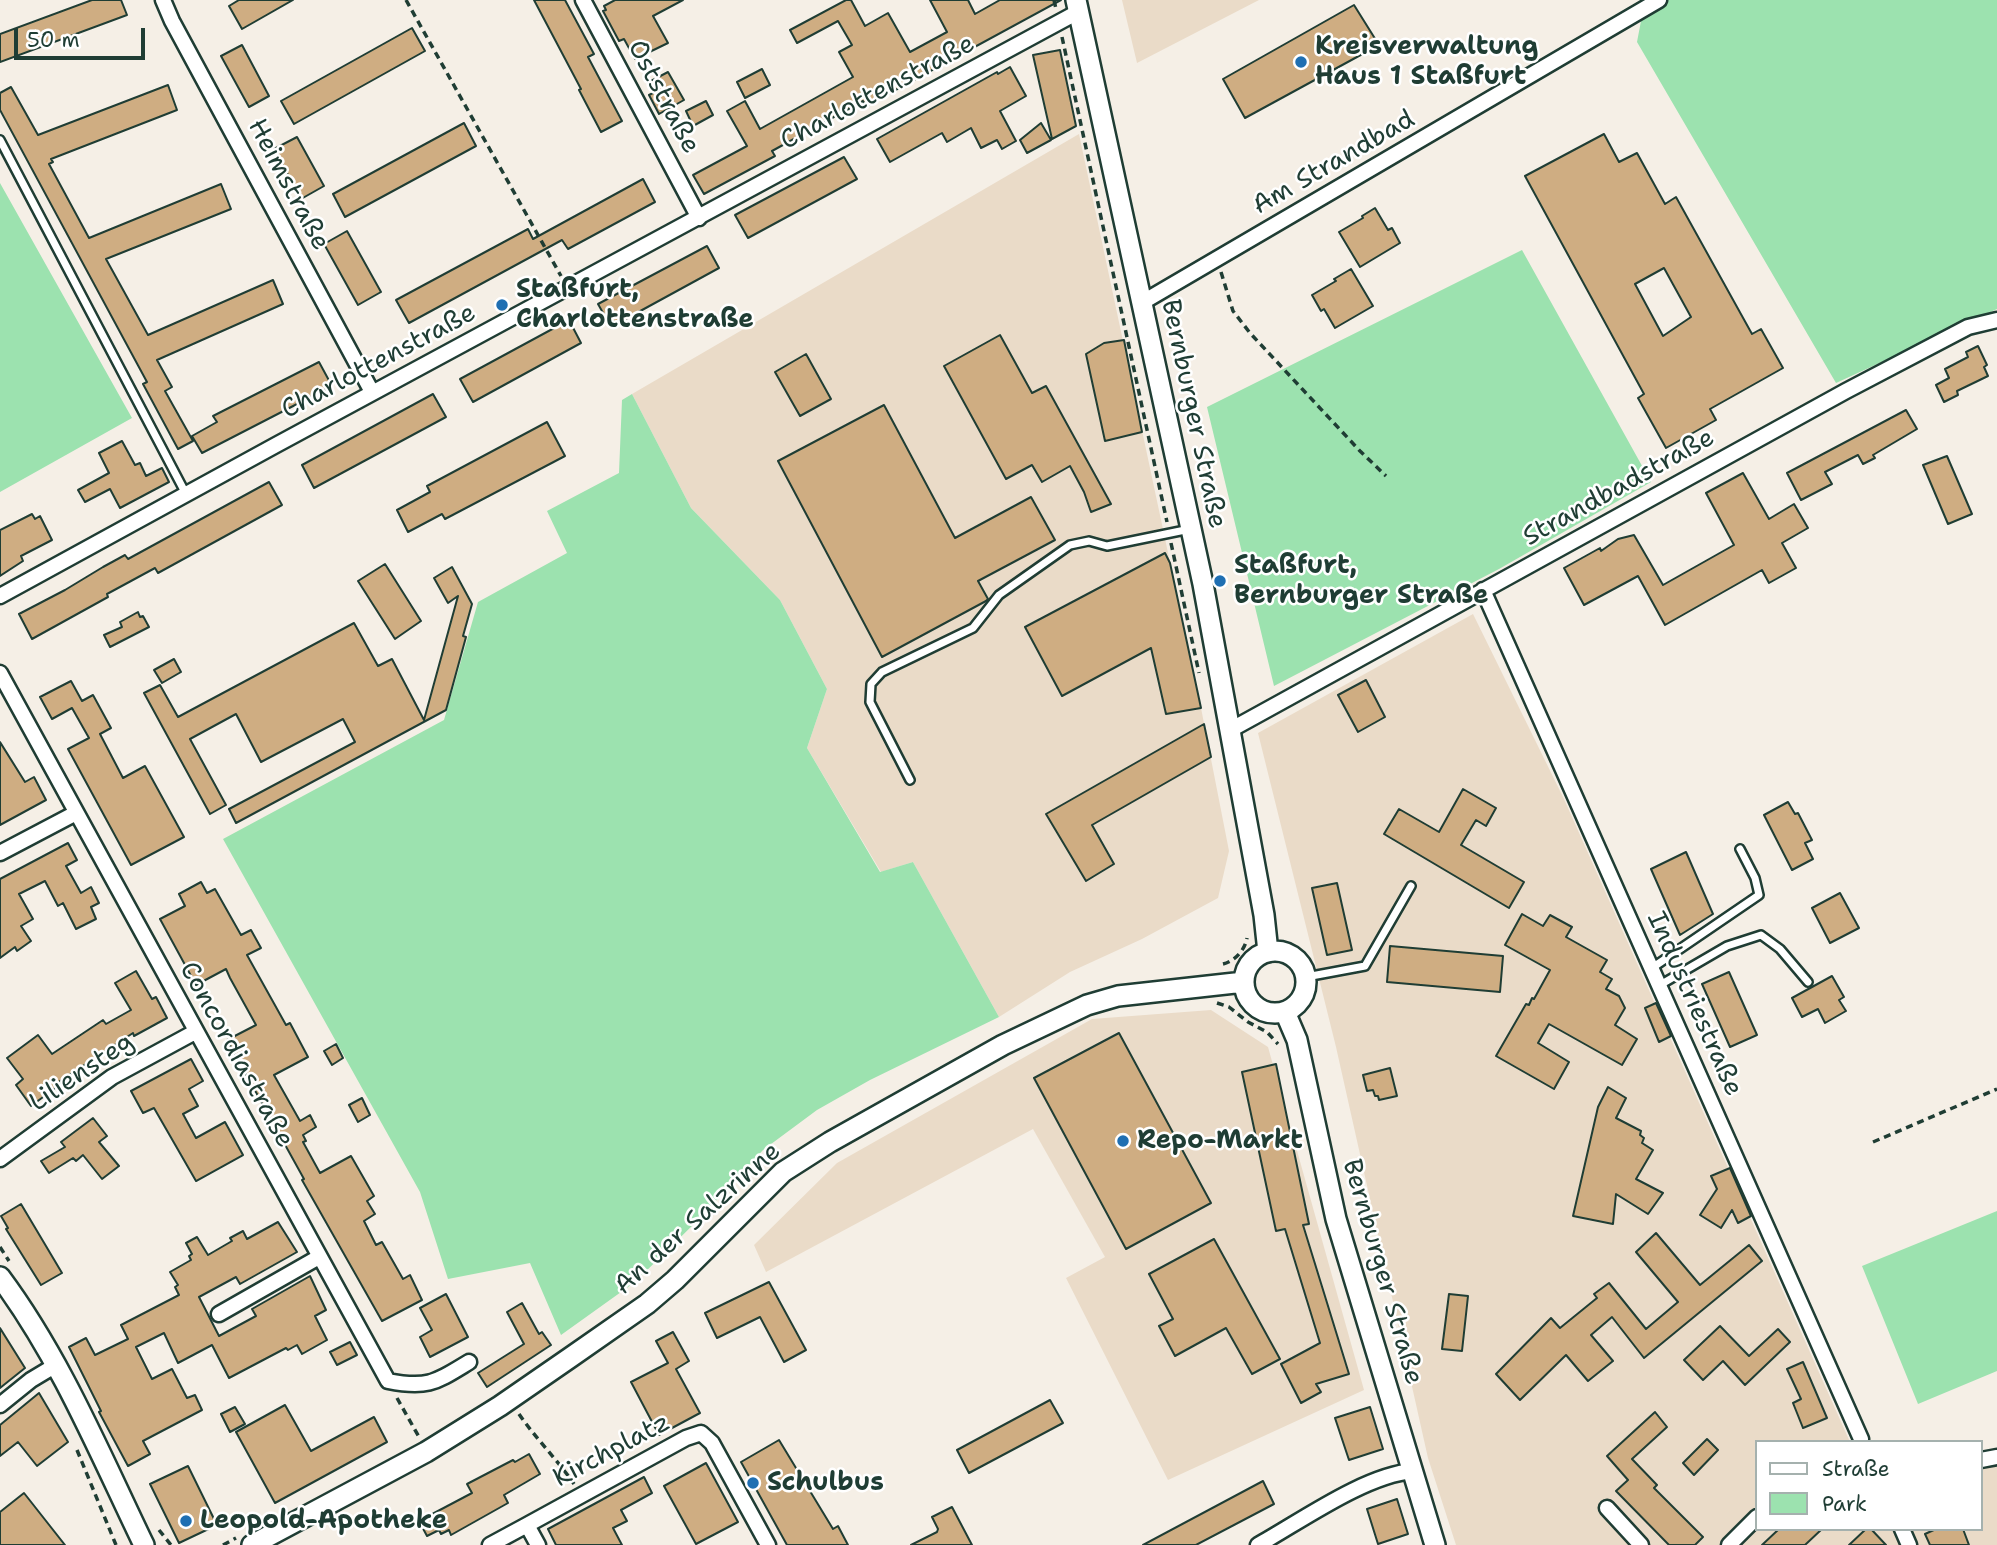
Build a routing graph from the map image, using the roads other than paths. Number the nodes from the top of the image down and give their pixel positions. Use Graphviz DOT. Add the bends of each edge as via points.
graph roads {
  1 [pos="163,0"];
  2 [pos="1659,0"];
  3 [pos="588,2"];
  4 [pos="1077,6"];
  5 [pos="0,140"];
  6 [pos="699,218"];
  7 [pos="1143,302"];
  8 [pos="1997,320"];
  9 [pos="372,393"];
  10 [pos="186,495"];
  11 [pos="1192,529"];
  12 [pos="1483,590"];
  13 [pos="0,596"];
  14 [pos="0,673"];
  15 [pos="1231,729"];
  16 [pos="910,780"];
  17 [pos="76,813"];
  18 [pos="1740,849"];
  19 [pos="0,853"];
  20 [pos="1411,886"];
  21 [pos="1268,952"];
  22 [pos="1652,968"];
  23 [pos="1306,977"];
  24 [pos="1244,982"];
  25 [pos="1808,982"];
  26 [pos="1659,985"];
  27 [pos="1285,1012"];
  28 [pos="195,1032"];
  29 [pos="0,1160"];
  30 [pos="319,1257"];
  31 [pos="0,1277"];
  32 [pos="219,1314"];
  33 [pos="469,1362"];
  34 [pos="56,1365"];
  35 [pos="0,1405"];
  36 [pos="1859,1440"];
  37 [pos="1413,1471"];
  38 [pos="1607,1508"];
  39 [pos="1756,1518"];
  40 [pos="527,1525"];
  41 [pos="144,1545"];
  42 [pos="252,1545"];
  43 [pos="490,1545"];
  44 [pos="538,1545"];
  45 [pos="768,1545"];
  46 [pos="1258,1545"];
  47 [pos="1435,1545"];
  48 [pos="1641,1545"];
  49 [pos="1729,1545"];
  1 -- 9 [label="street, Heimstraße"];
  2 -- 7 [label="street, Am Strandbad"];
  3 -- 6 [label="street, Oststraße"];
  4 -- 6 [label="street, Charlottenstraße" via="1059,23"];
  4 -- 7 [label="main road, Bernburger Straße"];
  5 -- 10 [label="lane"];
  6 -- 9 [label="street, Charlottenstraße"];
  7 -- 11 [label="main road, Bernburger Straße"];
  8 -- 12 [label="street, Strandbadstraße" via="1968,327"];
  9 -- 10 [label="street, Charlottenstraße"];
  10 -- 13 [label="street, Charlottenstraße"];
  11 -- 15 [label="main road, Bernburger Straße"];
  11 -- 16 [label="lane" via="1107,545 1089,541 1070,545 999,595 973,628 883,671 871,684 870,702"];
  12 -- 15 [label="street, Strandbadstraße"];
  12 -- 22 [label="street, Industriestraße"];
  14 -- 17 [label="street, Concordiastraße"];
  15 -- 21 [label="main road, Bernburger Straße"];
  17 -- 19 [label="street"];
  17 -- 28 [label="street, Concordiastraße"];
  18 -- 22 [label="lane" via="1759,895"];
  20 -- 23 [label="lane" via="1365,966"];
  21 -- 23 [label="main road" via="1296,959"];
  21 -- 24 [label="main road" via="1248,967"];
  22 -- 26 [label="street, Industriestraße"];
  23 -- 27 [label="main road" via="1299,1002"];
  24 -- 27 [label="main road" via="1245,992 1257,1008"];
  24 -- 42 [label="main road, An der Salzrinne" via="1118,996 1087,1005 1003,1045 830,1142 783,1172 647,1304 426,1452"];
  25 -- 26 [label="lane" via="1780,949 1761,935 1727,946"];
  26 -- 36 [label="street, Industriestraße"];
  27 -- 37 [label="main road, Bernburger Straße" via="1297,1040 1336,1219"];
  28 -- 29 [label="street, Liliensteg" via="112,1077"];
  28 -- 30 [label="street, Concordiastraße"];
  30 -- 32 [label="street"];
  30 -- 33 [label="street, Concordiastraße" via="388,1381 412,1386 436,1382"];
  31 -- 34 [label="main road"];
  34 -- 35 [label="street"];
  34 -- 41 [label="main road"];
  37 -- 46 [label="street" via="1396,1472 1357,1489"];
  37 -- 47 [label="main road, Bernburger Straße"];
  38 -- 48 [label="street"];
  39 -- 49 [label="street"];
  40 -- 43 [label="street, Kirchplatz"];
  40 -- 44 [label="street"];
  40 -- 45 [label="street, Kirchplatz" via="701,1433 712,1443"];
}
